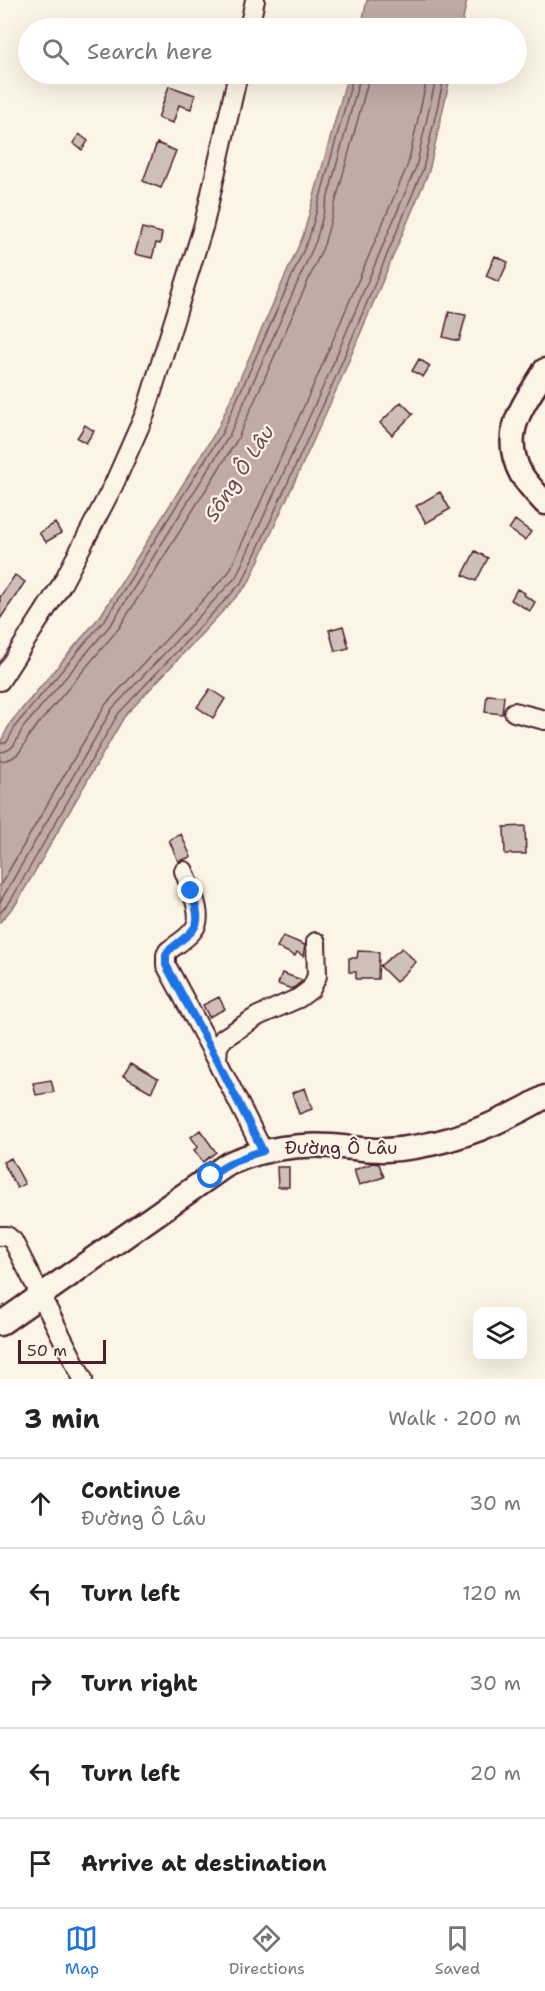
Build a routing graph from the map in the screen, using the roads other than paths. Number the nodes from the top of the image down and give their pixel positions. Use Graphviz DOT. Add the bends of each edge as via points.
graph roads {
  1 [pos="255,0"];
  2 [pos="251,18"];
  3 [pos="236,84"];
  4 [pos="545,370"];
  5 [pos="545,503"];
  6 [pos="0,681"];
  7 [pos="514,712"];
  8 [pos="545,720"];
  9 [pos="184,871"];
  10 [pos="316,942"];
  11 [pos="217,1060"];
  12 [pos="545,1097"];
  13 [pos="263,1151"];
  14 [pos="0,1236"];
  15 [pos="41,1294"];
  16 [pos="0,1324"];
  17 [pos="83,1379"];
  1 -- 2 [label="street"];
  3 -- 6 [label="street" via="204,224 145,414 62,584"];
  4 -- 5 [label="main road" via="514,423 512,443 522,475"];
  7 -- 8 [label="street"];
  9 -- 11 [label="street" via="198,922 168,951 166,965"];
  10 -- 11 [label="street" via="316,976 311,988 225,1038 218,1046"];
  11 -- 13 [label="street"];
  12 -- 13 [label="main road, Đường Ô Lâu" via="483,1129 420,1148 328,1146"];
  13 -- 15 [label="main road, Đường Ô Lâu" via="228,1164"];
  14 -- 15 [label="street" via="13,1241"];
  15 -- 16 [label="main road, Đường Ô Lâu"];
  15 -- 17 [label="street"];
}
